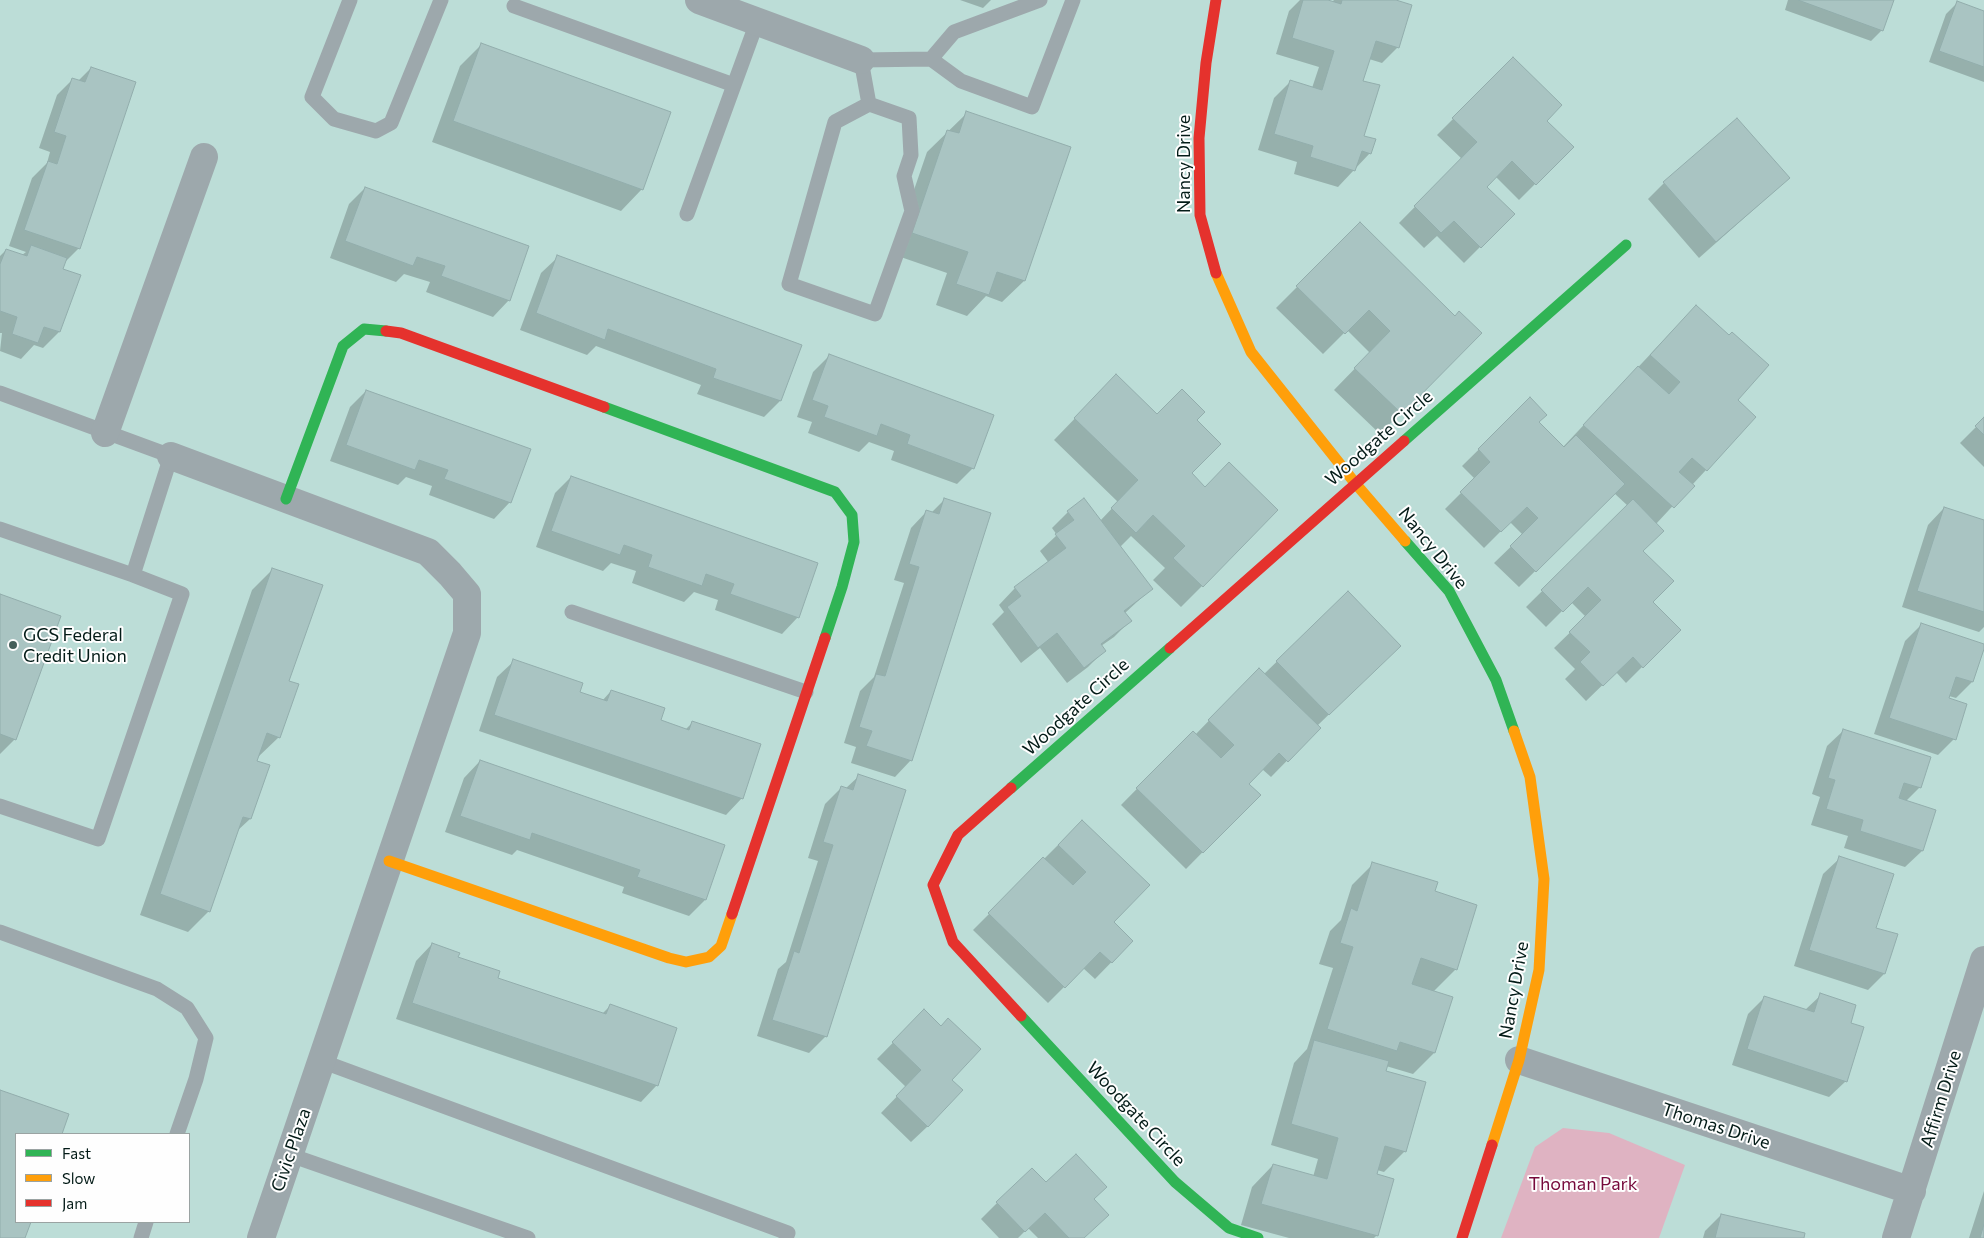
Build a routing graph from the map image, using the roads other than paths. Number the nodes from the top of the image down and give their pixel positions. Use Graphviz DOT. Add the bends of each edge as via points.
graph roads {
  1 [pos="350,0"];
  2 [pos="441,0"];
  3 [pos="699,0"];
  4 [pos="1040,0"];
  5 [pos="1073,0"];
  6 [pos="1216,0"];
  7 [pos="514,6"];
  8 [pos="757,22"];
  9 [pos="931,59"];
  10 [pos="861,60"];
  11 [pos="734,85"];
  12 [pos="869,104"];
  13 [pos="204,157"];
  14 [pos="688,214"];
  15 [pos="1626,245"];
  16 [pos="0,393"];
  17 [pos="106,433"];
  18 [pos="171,456"];
  19 [pos="1355,483"];
  20 [pos="286,499"];
  21 [pos="0,529"];
  22 [pos="133,575"];
  23 [pos="572,612"];
  24 [pos="806,692"];
  25 [pos="0,806"];
  26 [pos="389,861"];
  27 [pos="0,932"];
  28 [pos="1984,960"];
  29 [pos="1519,1060"];
  30 [pos="320,1061"];
  31 [pos="177,1133"];
  32 [pos="290,1155"];
  33 [pos="1912,1191"];
  34 [pos="146,1223"];
  35 [pos="140,1238"];
  36 [pos="261,1238"];
  37 [pos="528,1238"];
  38 [pos="786,1238"];
  39 [pos="1258,1238"];
  40 [pos="1462,1238"];
  41 [pos="1896,1238"];
  1 -- 2 [label="lane" via="312,97 334,119 376,131 391,123"];
  3 -- 8 [label="street"];
  4 -- 9 [label="lane" via="954,32"];
  5 -- 9 [label="lane" via="1032,107 961,81"];
  6 -- 19 [label="street, Nancy Drive" via="1199,138 1200,215 1219,282 1251,352"];
  7 -- 11 [label="lane"];
  8 -- 10 [label="street"];
  8 -- 11 [label="lane"];
  9 -- 10 [label="lane"];
  10 -- 12 [label="lane"];
  11 -- 14 [label="lane"];
  12 -- 12 [label="lane" via="835,122 789,284 875,314 912,211 904,176 911,155 909,118"];
  13 -- 17 [label="street"];
  15 -- 19 [label="street, Woodgate Circle"];
  16 -- 17 [label="lane"];
  17 -- 18 [label="lane"];
  18 -- 20 [label="street, Civic Plaza"];
  18 -- 22 [label="lane"];
  19 -- 29 [label="street, Nancy Drive" via="1449,591 1496,680 1530,777 1544,879 1539,970"];
  19 -- 39 [label="street, Woodgate Circle" via="958,835 933,885 953,942 1175,1182 1229,1228"];
  20 -- 24 [label="street" via="343,346 364,329 401,333 835,492 852,515 854,542"];
  20 -- 26 [label="street, Civic Plaza" via="428,552 467,594 467,633"];
  21 -- 22 [label="lane"];
  22 -- 25 [label="lane" via="182,594 98,839"];
  23 -- 24 [label="lane"];
  24 -- 26 [label="street" via="721,946 709,957 686,962 669,958"];
  26 -- 30 [label="street, Civic Plaza"];
  27 -- 31 [label="lane" via="157,989 187,1008 206,1038"];
  28 -- 33 [label="street, Affirm Drive"];
  29 -- 33 [label="street, Thomas Drive"];
  29 -- 40 [label="street, Nancy Drive"];
  30 -- 32 [label="street, Civic Plaza"];
  30 -- 38 [label="lane" via="788,1234"];
  32 -- 36 [label="street, Civic Plaza"];
  32 -- 37 [label="lane"];
  33 -- 41 [label="street, Affirm Drive"];
  34 -- 35 [label="lane"];
}
